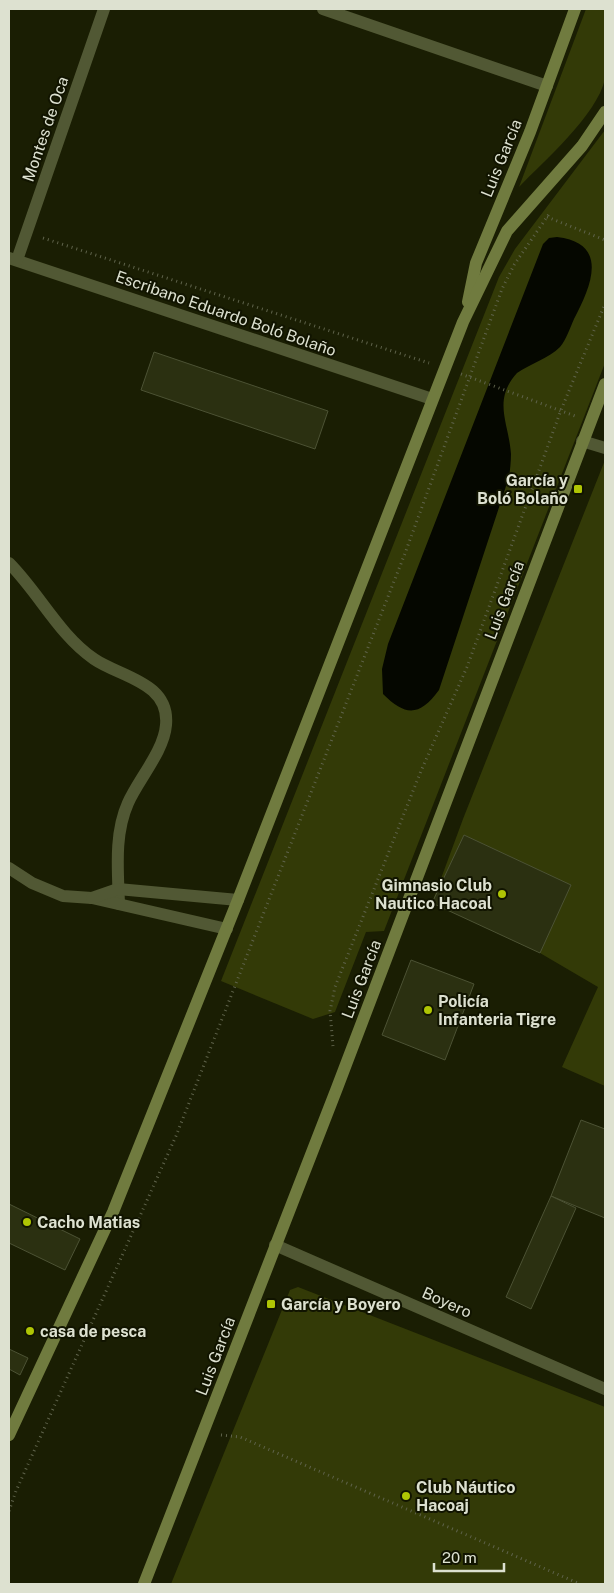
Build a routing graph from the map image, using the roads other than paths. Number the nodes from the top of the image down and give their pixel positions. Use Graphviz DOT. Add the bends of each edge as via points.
graph roads {
  1 [pos="104,9"];
  2 [pos="323,9"];
  3 [pos="575,9"];
  4 [pos="547,86"];
  5 [pos="605,112"];
  6 [pos="13,259"];
  7 [pos="463,322"];
  8 [pos="605,384"];
  9 [pos="432,399"];
  10 [pos="582,441"];
  11 [pos="605,448"];
  12 [pos="9,563"];
  13 [pos="9,868"];
  14 [pos="118,889"];
  15 [pos="92,898"];
  16 [pos="238,900"];
  17 [pos="119,904"];
  18 [pos="227,929"];
  19 [pos="276,1245"];
  20 [pos="605,1389"];
  21 [pos="9,1435"];
  22 [pos="144,1584"];
  1 -- 6 [label="street, Montes de Oca" via="26,233"];
  2 -- 4 [label="street"];
  3 -- 4 [label="main road, Luis García"];
  4 -- 7 [label="main road, Luis García" via="476,263"];
  5 -- 7 [label="main road, Luis García" via="582,146 507,231"];
  6 -- 9 [label="street, Escribano Eduardo Boló Bolaño"];
  7 -- 9 [label="main road, Luis García"];
  8 -- 10 [label="main road, Luis García"];
  9 -- 16 [label="main road, Luis García"];
  10 -- 11 [label="street"];
  10 -- 19 [label="main road, Luis García"];
  12 -- 14 [label="street" via="77,647 100,663 142,682 157,694 165,712 163,739 127,804 118,839"];
  13 -- 15 [label="street" via="32,883 63,896"];
  14 -- 15 [label="street"];
  14 -- 16 [label="street"];
  14 -- 17 [label="street"];
  15 -- 17 [label="street"];
  16 -- 18 [label="main road, Luis García"];
  17 -- 18 [label="street"];
  18 -- 21 [label="main road, Luis García" via="113,1212"];
  19 -- 20 [label="street, Boyero"];
  19 -- 22 [label="main road, Luis García"];
}
